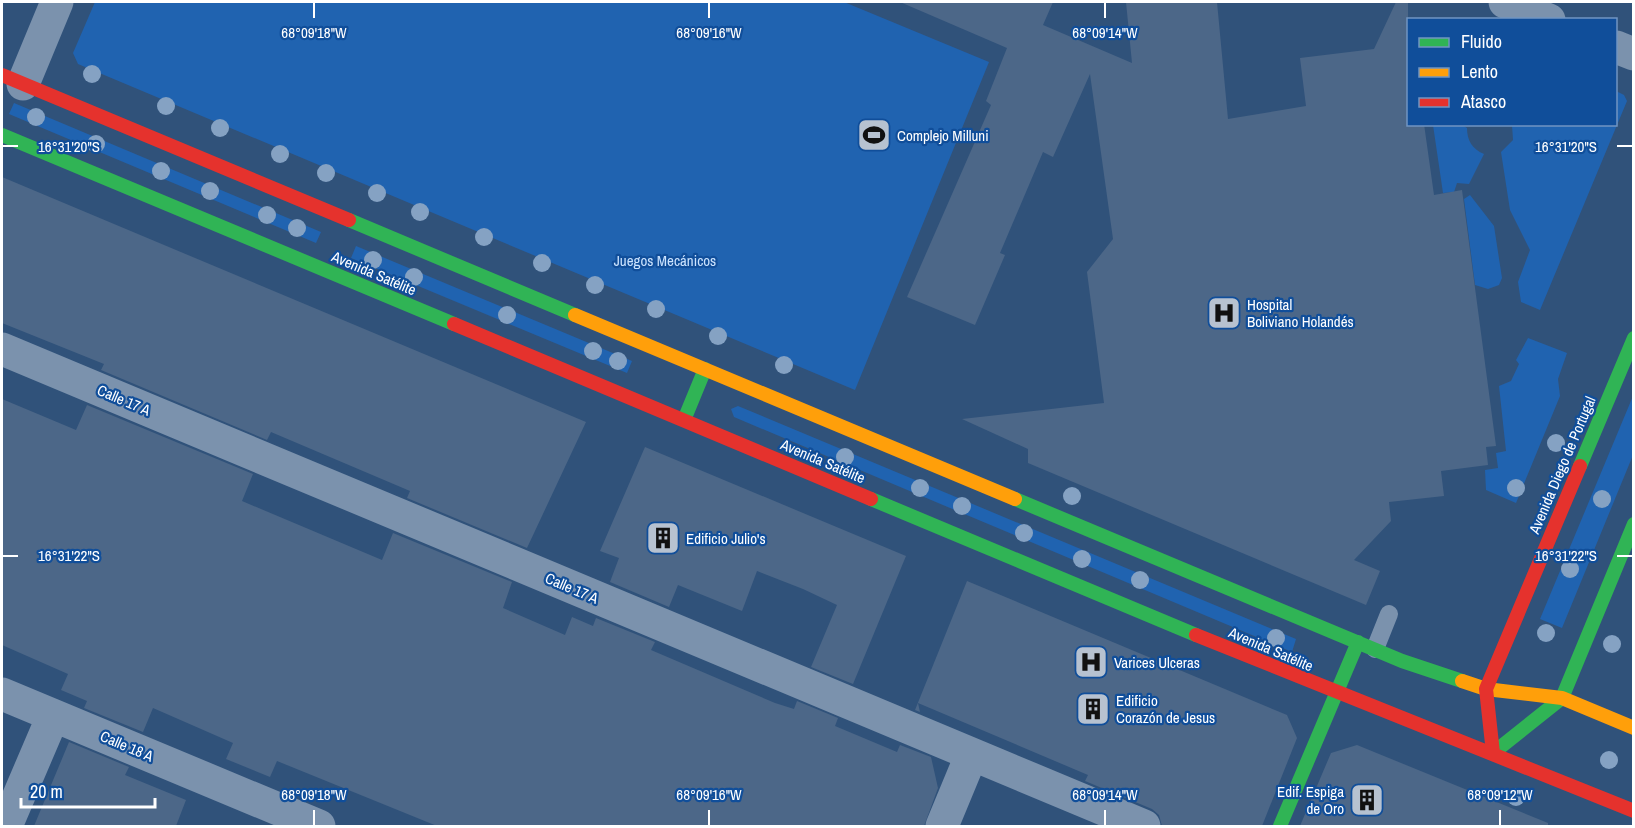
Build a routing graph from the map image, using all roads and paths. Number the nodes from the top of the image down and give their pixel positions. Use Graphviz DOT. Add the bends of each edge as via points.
graph roads {
  1 [pos="57,2"];
  2 [pos="1505,2"];
  3 [pos="1544,18"];
  4 [pos="1617,46"];
  5 [pos="1634,54"];
  6 [pos="12,79"];
  7 [pos="2,135"];
  8 [pos="1634,338"];
  9 [pos="2,349"];
  10 [pos="705,369"];
  11 [pos="684,420"];
  12 [pos="1634,524"];
  13 [pos="1389,614"];
  14 [pos="1358,642"];
  15 [pos="1375,649"];
  16 [pos="1486,689"];
  17 [pos="2,694"];
  18 [pos="1337,694"];
  19 [pos="1562,698"];
  20 [pos="53,716"];
  21 [pos="1634,728"];
  22 [pos="1494,753"];
  23 [pos="971,756"];
  24 [pos="1634,811"];
  25 [pos="6,826"];
  26 [pos="319,826"];
  27 [pos="942,826"];
  28 [pos="1144,826"];
  29 [pos="1281,826"];
  1 -- 6 [label="street"];
  2 -- 3 [label="street"];
  4 -- 5 [label="street"];
  6 -- 10 [label="main road"];
  7 -- 11 [label="main road, Avenida Satélite"];
  8 -- 16 [label="main road, Avenida Diego de Portugal"];
  9 -- 23 [label="street, Calle 17 A"];
  10 -- 11 [label="main road"];
  10 -- 14 [label="main road"];
  11 -- 18 [label="main road, Avenida Satélite"];
  12 -- 19 [label="main road"];
  13 -- 15 [label="lane"];
  14 -- 15 [label="main road"];
  14 -- 18 [label="main road"];
  15 -- 16 [label="main road"];
  16 -- 19 [label="main road"];
  16 -- 22 [label="main road, Avenida Diego de Portugal"];
  17 -- 20 [label="street, Calle 18 A"];
  18 -- 22 [label="main road, Avenida Satélite"];
  18 -- 29 [label="main road"];
  19 -- 21 [label="main road"];
  19 -- 22 [label="main road"];
  20 -- 25 [label="street"];
  20 -- 26 [label="street, Calle 18 A"];
  22 -- 24 [label="main road, Avenida Satélite"];
  23 -- 27 [label="street"];
  23 -- 28 [label="street, Calle 17 A"];
}
